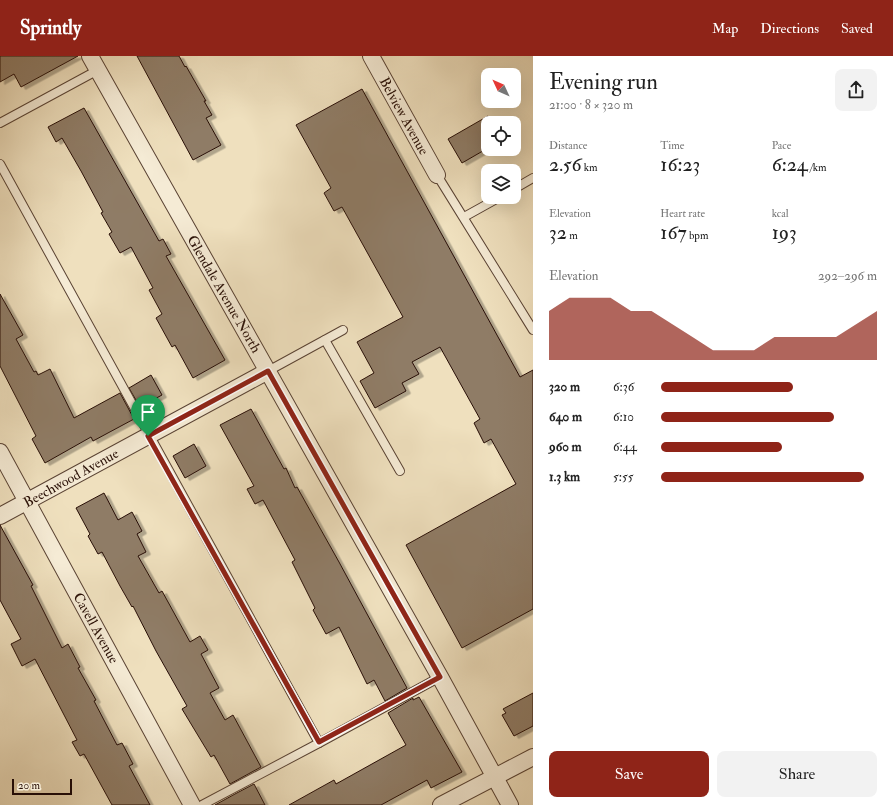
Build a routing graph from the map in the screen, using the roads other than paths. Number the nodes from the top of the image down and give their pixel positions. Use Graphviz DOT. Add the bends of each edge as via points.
graph roads {
  1 [pos="371,56"];
  2 [pos="94,63"];
  3 [pos="0,123"];
  4 [pos="0,164"];
  5 [pos="437,175"];
  6 [pos="533,178"];
  7 [pos="521,185"];
  8 [pos="487,204"];
  9 [pos="464,217"];
  10 [pos="343,330"];
  11 [pos="533,330"];
  12 [pos="325,340"];
  13 [pos="268,371"];
  14 [pos="148,436"];
  15 [pos="0,452"];
  16 [pos="400,471"];
  17 [pos="27,502"];
  18 [pos="0,516"];
  19 [pos="440,677"];
  20 [pos="319,742"];
  21 [pos="533,757"];
  22 [pos="494,777"];
  23 [pos="192,805"];
  24 [pos="202,805"];
  25 [pos="441,805"];
  26 [pos="510,805"];
  1 -- 5 [label="street, Belview Avenue"];
  2 -- 3 [label="lane"];
  2 -- 13 [label="street, Glendale Avenue North"];
  4 -- 14 [label="lane"];
  5 -- 9 [label="lane"];
  6 -- 7 [label="lane"];
  8 -- 9 [label="lane"];
  9 -- 11 [label="lane"];
  10 -- 12 [label="lane"];
  12 -- 13 [label="lane"];
  12 -- 16 [label="lane"];
  13 -- 14 [label="street, Beechwood Avenue"];
  13 -- 19 [label="street, Glendale Avenue North"];
  14 -- 17 [label="street, Beechwood Avenue"];
  14 -- 20 [label="lane"];
  15 -- 17 [label="street, Cavell Avenue"];
  17 -- 18 [label="street, Beechwood Avenue"];
  17 -- 23 [label="street, Cavell Avenue"];
  19 -- 20 [label="lane"];
  19 -- 22 [label="street, Glendale Avenue North"];
  20 -- 24 [label="lane"];
  21 -- 22 [label="street"];
  22 -- 25 [label="street"];
  22 -- 26 [label="street, Glendale Avenue North"];
}
